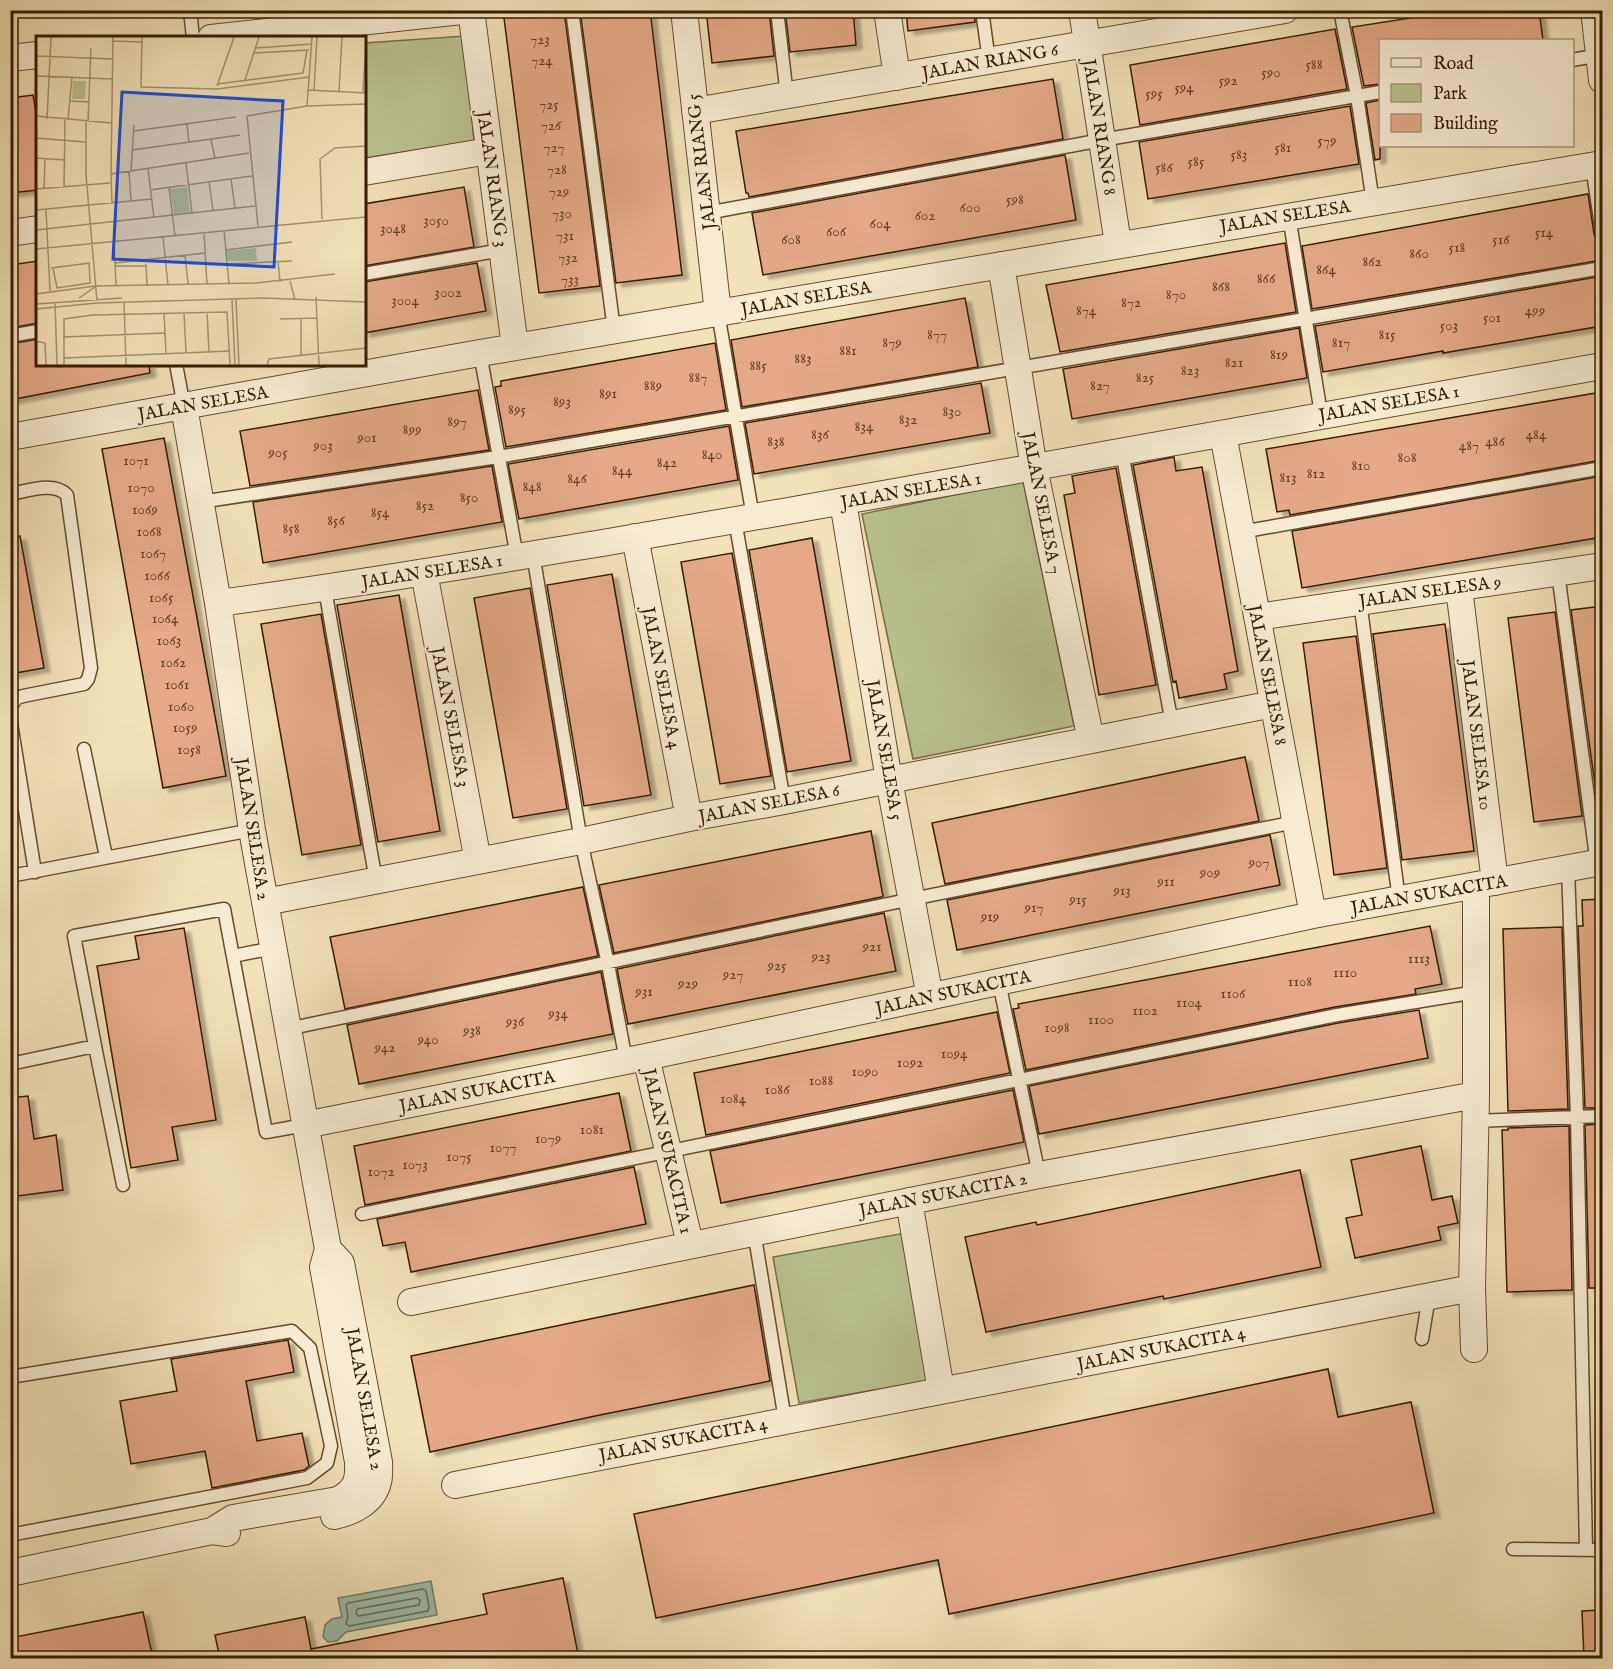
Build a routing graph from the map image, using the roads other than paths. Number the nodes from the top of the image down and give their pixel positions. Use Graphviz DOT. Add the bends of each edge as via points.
graph roads {
  1 [pos="190,10"];
  2 [pos="471,10"];
  3 [pos="572,10"];
  4 [pos="684,10"];
  5 [pos="777,10"];
  6 [pos="887,10"];
  7 [pos="982,10"];
  8 [pos="1082,10"];
  9 [pos="1340,10"];
  10 [pos="1594,10"];
  11 [pos="1284,11"];
  12 [pos="193,36"];
  13 [pos="230,36"];
  14 [pos="1087,44"];
  15 [pos="36,56"];
  16 [pos="10,58"];
  17 [pos="989,61"];
  18 [pos="1574,61"];
  19 [pos="1601,68"];
  20 [pos="897,77"];
  21 [pos="1379,92"];
  22 [pos="787,96"];
  23 [pos="1357,96"];
  24 [pos="695,111"];
  25 [pos="1102,140"];
  26 [pos="489,151"];
  27 [pos="1597,165"];
  28 [pos="366,172"];
  29 [pos="1373,202"];
  30 [pos="707,213"];
  31 [pos="1289,216"];
  32 [pos="36,229"];
  33 [pos="10,233"];
  34 [pos="1602,233"];
  35 [pos="1118,244"];
  36 [pos="502,250"];
  37 [pos="1001,265"];
  38 [pos="1602,268"];
  39 [pos="366,274"];
  40 [pos="718,312"];
  41 [pos="1306,319"];
  42 [pos="614,330"];
  43 [pos="36,332"];
  44 [pos="10,336"];
  45 [pos="515,347"];
  46 [pos="480,353"];
  47 [pos="176,366"];
  48 [pos="1602,366"];
  49 [pos="1018,368"];
  50 [pos="184,407"];
  51 [pos="1321,414"];
  52 [pos="736,416"];
  53 [pos="1222,434"];
  54 [pos="10,437"];
  55 [pos="1122,452"];
  56 [pos="498,457"];
  57 [pos="1034,468"];
  58 [pos="1602,468"];
  59 [pos="10,494"];
  60 [pos="200,502"];
  61 [pos="843,502"];
  62 [pos="744,519"];
  63 [pos="1241,532"];
  64 [pos="635,537"];
  65 [pos="525,556"];
  66 [pos="1602,566"];
  67 [pos="424,572"];
  68 [pos="1558,573"];
  69 [pos="1459,588"];
  70 [pos="325,589"];
  71 [pos="1360,601"];
  72 [pos="218,603"];
  73 [pos="1257,617"];
  74 [pos="1273,704"];
  75 [pos="10,707"];
  76 [pos="10,717"];
  77 [pos="1172,724"];
  78 [pos="1091,740"];
  79 [pos="84,749"];
  80 [pos="889,780"];
  81 [pos="784,801"];
  82 [pos="690,818"];
  83 [pos="1295,822"];
  84 [pos="252,830"];
  85 [pos="581,842"];
  86 [pos="106,857"];
  87 [pos="478,861"];
  88 [pos="1600,863"];
  89 [pos="1568,869"];
  90 [pos="35,872"];
  91 [pos="10,876"];
  92 [pos="376,881"];
  93 [pos="1486,884"];
  94 [pos="912,899"];
  95 [pos="1399,900"];
  96 [pos="265,902"];
  97 [pos="1313,915"];
  98 [pos="273,948"];
  99 [pos="233,956"];
  100 [pos="608,964"];
  101 [pos="999,982"];
  102 [pos="1476,992"];
  103 [pos="930,997"];
  104 [pos="287,1029"];
  105 [pos="95,1046"];
  106 [pos="636,1059"];
  107 [pos="10,1064"];
  108 [pos="1019,1080"];
  109 [pos="1476,1095"];
  110 [pos="1602,1116"];
  111 [pos="1577,1117"];
  112 [pos="1475,1121"];
  113 [pos="304,1125"];
  114 [pos="668,1151"];
  115 [pos="1039,1175"];
  116 [pos="123,1185"];
  117 [pos="909,1201"];
  118 [pos="362,1214"];
  119 [pos="754,1231"];
  120 [pos="690,1244"];
  121 [pos="1472,1288"];
  122 [pos="1429,1296"];
  123 [pos="411,1302"];
  124 [pos="1422,1339"];
  125 [pos="1474,1349"];
  126 [pos="10,1377"];
  127 [pos="941,1390"];
  128 [pos="785,1420"];
  129 [pos="455,1485"];
  130 [pos="10,1535"];
  131 [pos="1514,1549"];
  132 [pos="1586,1550"];
  133 [pos="1602,1550"];
  134 [pos="10,1572"];
  1 -- 12 [label="lane"];
  2 -- 13 [label="street"];
  2 -- 26 [label="street, JALAN RIANG 3"];
  3 -- 42 [label="lane"];
  4 -- 24 [label="street, JALAN RIANG 5"];
  5 -- 22 [label="lane"];
  6 -- 20 [label="street"];
  7 -- 17 [label="lane"];
  8 -- 14 [label="street, JALAN RIANG 8"];
  9 -- 23 [label="lane"];
  10 -- 19 [label="street"];
  11 -- 14 [label="street, JALAN RIANG 6" via="1183,23"];
  14 -- 17 [label="street, JALAN RIANG 6"];
  14 -- 25 [label="street, JALAN RIANG 8"];
  15 -- 16 [label="street"];
  17 -- 20 [label="street, JALAN RIANG 6"];
  18 -- 19 [label="lane"];
  20 -- 22 [label="street, JALAN RIANG 6"];
  21 -- 23 [label="lane"];
  22 -- 24 [label="street, JALAN RIANG 6"];
  23 -- 25 [label="lane"];
  23 -- 29 [label="lane"];
  24 -- 30 [label="street, JALAN RIANG 5"];
  25 -- 30 [label="lane"];
  25 -- 35 [label="street, JALAN RIANG 8"];
  26 -- 28 [label="street"];
  26 -- 36 [label="street, JALAN RIANG 3"];
  27 -- 29 [label="street, JALAN SELESA"];
  27 -- 34 [label="lane"];
  29 -- 31 [label="street, JALAN SELESA"];
  30 -- 40 [label="street, JALAN RIANG 5"];
  31 -- 35 [label="street, JALAN SELESA"];
  31 -- 41 [label="lane"];
  32 -- 33 [label="street"];
  35 -- 37 [label="street, JALAN SELESA"];
  36 -- 39 [label="lane"];
  36 -- 45 [label="street, JALAN RIANG 3"];
  37 -- 40 [label="street, JALAN SELESA"];
  37 -- 49 [label="street, JALAN SELESA 7"];
  38 -- 41 [label="lane"];
  40 -- 42 [label="street, JALAN SELESA"];
  40 -- 52 [label="lane"];
  41 -- 49 [label="lane"];
  41 -- 51 [label="lane"];
  42 -- 45 [label="street, JALAN SELESA"];
  43 -- 44 [label="lane"];
  45 -- 46 [label="street, JALAN SELESA"];
  46 -- 50 [label="street, JALAN SELESA"];
  46 -- 56 [label="lane"];
  47 -- 50 [label="lane"];
  48 -- 51 [label="street, JALAN SELESA 1"];
  49 -- 52 [label="lane"];
  49 -- 57 [label="street, JALAN SELESA 7"];
  50 -- 54 [label="street, JALAN SELESA"];
  50 -- 60 [label="street, JALAN SELESA 2"];
  51 -- 53 [label="street, JALAN SELESA 1"];
  52 -- 56 [label="lane"];
  52 -- 62 [label="lane"];
  53 -- 55 [label="street, JALAN SELESA 1"];
  53 -- 63 [label="street, JALAN SELESA 8"];
  55 -- 57 [label="street, JALAN SELESA 1"];
  55 -- 77 [label="lane"];
  56 -- 60 [label="lane"];
  56 -- 65 [label="lane"];
  57 -- 61 [label="street, JALAN SELESA 1"];
  57 -- 78 [label="street, JALAN SELESA 7"];
  58 -- 63 [label="lane"];
  59 -- 75 [label="lane" via="50,488 67,495 91,668 84,684 23,696"];
  60 -- 72 [label="street, JALAN SELESA 2"];
  61 -- 62 [label="street, JALAN SELESA 1"];
  61 -- 80 [label="street, JALAN SELESA 5"];
  62 -- 64 [label="street, JALAN SELESA 1"];
  62 -- 81 [label="lane"];
  63 -- 73 [label="street, JALAN SELESA 8"];
  64 -- 65 [label="street, JALAN SELESA 1"];
  64 -- 82 [label="street, JALAN SELESA 4"];
  65 -- 67 [label="street, JALAN SELESA 1"];
  65 -- 85 [label="lane"];
  66 -- 68 [label="street, JALAN SELESA 9"];
  67 -- 70 [label="street, JALAN SELESA 1"];
  67 -- 87 [label="street, JALAN SELESA 3"];
  68 -- 69 [label="street, JALAN SELESA 9"];
  68 -- 88 [label="lane"];
  69 -- 71 [label="street, JALAN SELESA 9"];
  69 -- 93 [label="street, JALAN SELESA 10"];
  70 -- 72 [label="street, JALAN SELESA 1"];
  70 -- 92 [label="lane"];
  71 -- 73 [label="street, JALAN SELESA 9"];
  71 -- 95 [label="lane"];
  72 -- 84 [label="street, JALAN SELESA 2"];
  73 -- 74 [label="street, JALAN SELESA 8"];
  74 -- 77 [label="street, JALAN SELESA 6"];
  74 -- 83 [label="street, JALAN SELESA 8"];
  76 -- 90 [label="lane"];
  77 -- 78 [label="street, JALAN SELESA 6"];
  78 -- 80 [label="street, JALAN SELESA 6"];
  79 -- 86 [label="lane"];
  80 -- 81 [label="street, JALAN SELESA 6"];
  80 -- 94 [label="street, JALAN SELESA 5"];
  81 -- 82 [label="street, JALAN SELESA 6"];
  82 -- 85 [label="street, JALAN SELESA 6"];
  83 -- 94 [label="lane"];
  83 -- 97 [label="street, JALAN SELESA 8"];
  84 -- 86 [label="lane"];
  84 -- 96 [label="street, JALAN SELESA 2"];
  85 -- 87 [label="street, JALAN SELESA 6"];
  85 -- 100 [label="lane"];
  86 -- 90 [label="lane"];
  87 -- 92 [label="street, JALAN SELESA 6"];
  88 -- 89 [label="street, JALAN SUKACITA"];
  89 -- 93 [label="street, JALAN SUKACITA"];
  89 -- 111 [label="lane"];
  90 -- 91 [label="lane"];
  92 -- 96 [label="street, JALAN SELESA 6"];
  93 -- 95 [label="street, JALAN SUKACITA"];
  93 -- 102 [label="street"];
  94 -- 100 [label="lane"];
  94 -- 103 [label="street, JALAN SELESA 5"];
  95 -- 97 [label="street, JALAN SUKACITA"];
  96 -- 98 [label="street, JALAN SELESA 2"];
  97 -- 101 [label="street, JALAN SUKACITA"];
  98 -- 99 [label="lane"];
  98 -- 104 [label="street, JALAN SELESA 2"];
  99 -- 105 [label="lane" via="225,909 74,936"];
  99 -- 113 [label="lane" via="266,1132"];
  100 -- 104 [label="lane"];
  100 -- 106 [label="lane"];
  101 -- 103 [label="street, JALAN SUKACITA"];
  101 -- 108 [label="lane"];
  102 -- 108 [label="lane" via="1337,1014"];
  102 -- 109 [label="street"];
  103 -- 106 [label="street, JALAN SUKACITA"];
  104 -- 113 [label="street, JALAN SELESA 2"];
  105 -- 107 [label="lane"];
  105 -- 116 [label="lane"];
  106 -- 113 [label="street, JALAN SUKACITA"];
  106 -- 114 [label="street, JALAN SUKACITA 1"];
  108 -- 114 [label="lane"];
  108 -- 115 [label="lane"];
  109 -- 112 [label="street"];
  109 -- 115 [label="street, JALAN SUKACITA 2"];
  110 -- 111 [label="lane"];
  111 -- 112 [label="lane"];
  111 -- 132 [label="lane"];
  112 -- 121 [label="street"];
  113 -- 134 [label="street, JALAN SELESA 2" via="328,1249 323,1267 359,1479 349,1494 338,1500 232,1518 212,1531"];
  114 -- 118 [label="lane"];
  114 -- 120 [label="street, JALAN SUKACITA 1"];
  115 -- 117 [label="street, JALAN SUKACITA 2"];
  117 -- 119 [label="street, JALAN SUKACITA 2"];
  117 -- 127 [label="street"];
  119 -- 120 [label="street, JALAN SUKACITA 2"];
  119 -- 128 [label="lane"];
  120 -- 123 [label="street, JALAN SUKACITA 2"];
  121 -- 122 [label="street, JALAN SUKACITA 4"];
  121 -- 125 [label="street"];
  122 -- 124 [label="lane"];
  122 -- 127 [label="street, JALAN SUKACITA 4"];
  126 -- 130 [label="lane" via="292,1330 310,1348 330,1446 327,1464 307,1478"];
  127 -- 128 [label="street, JALAN SUKACITA 4"];
  128 -- 129 [label="street, JALAN SUKACITA 4"];
  131 -- 132 [label="lane"];
  132 -- 133 [label="lane"];
}
